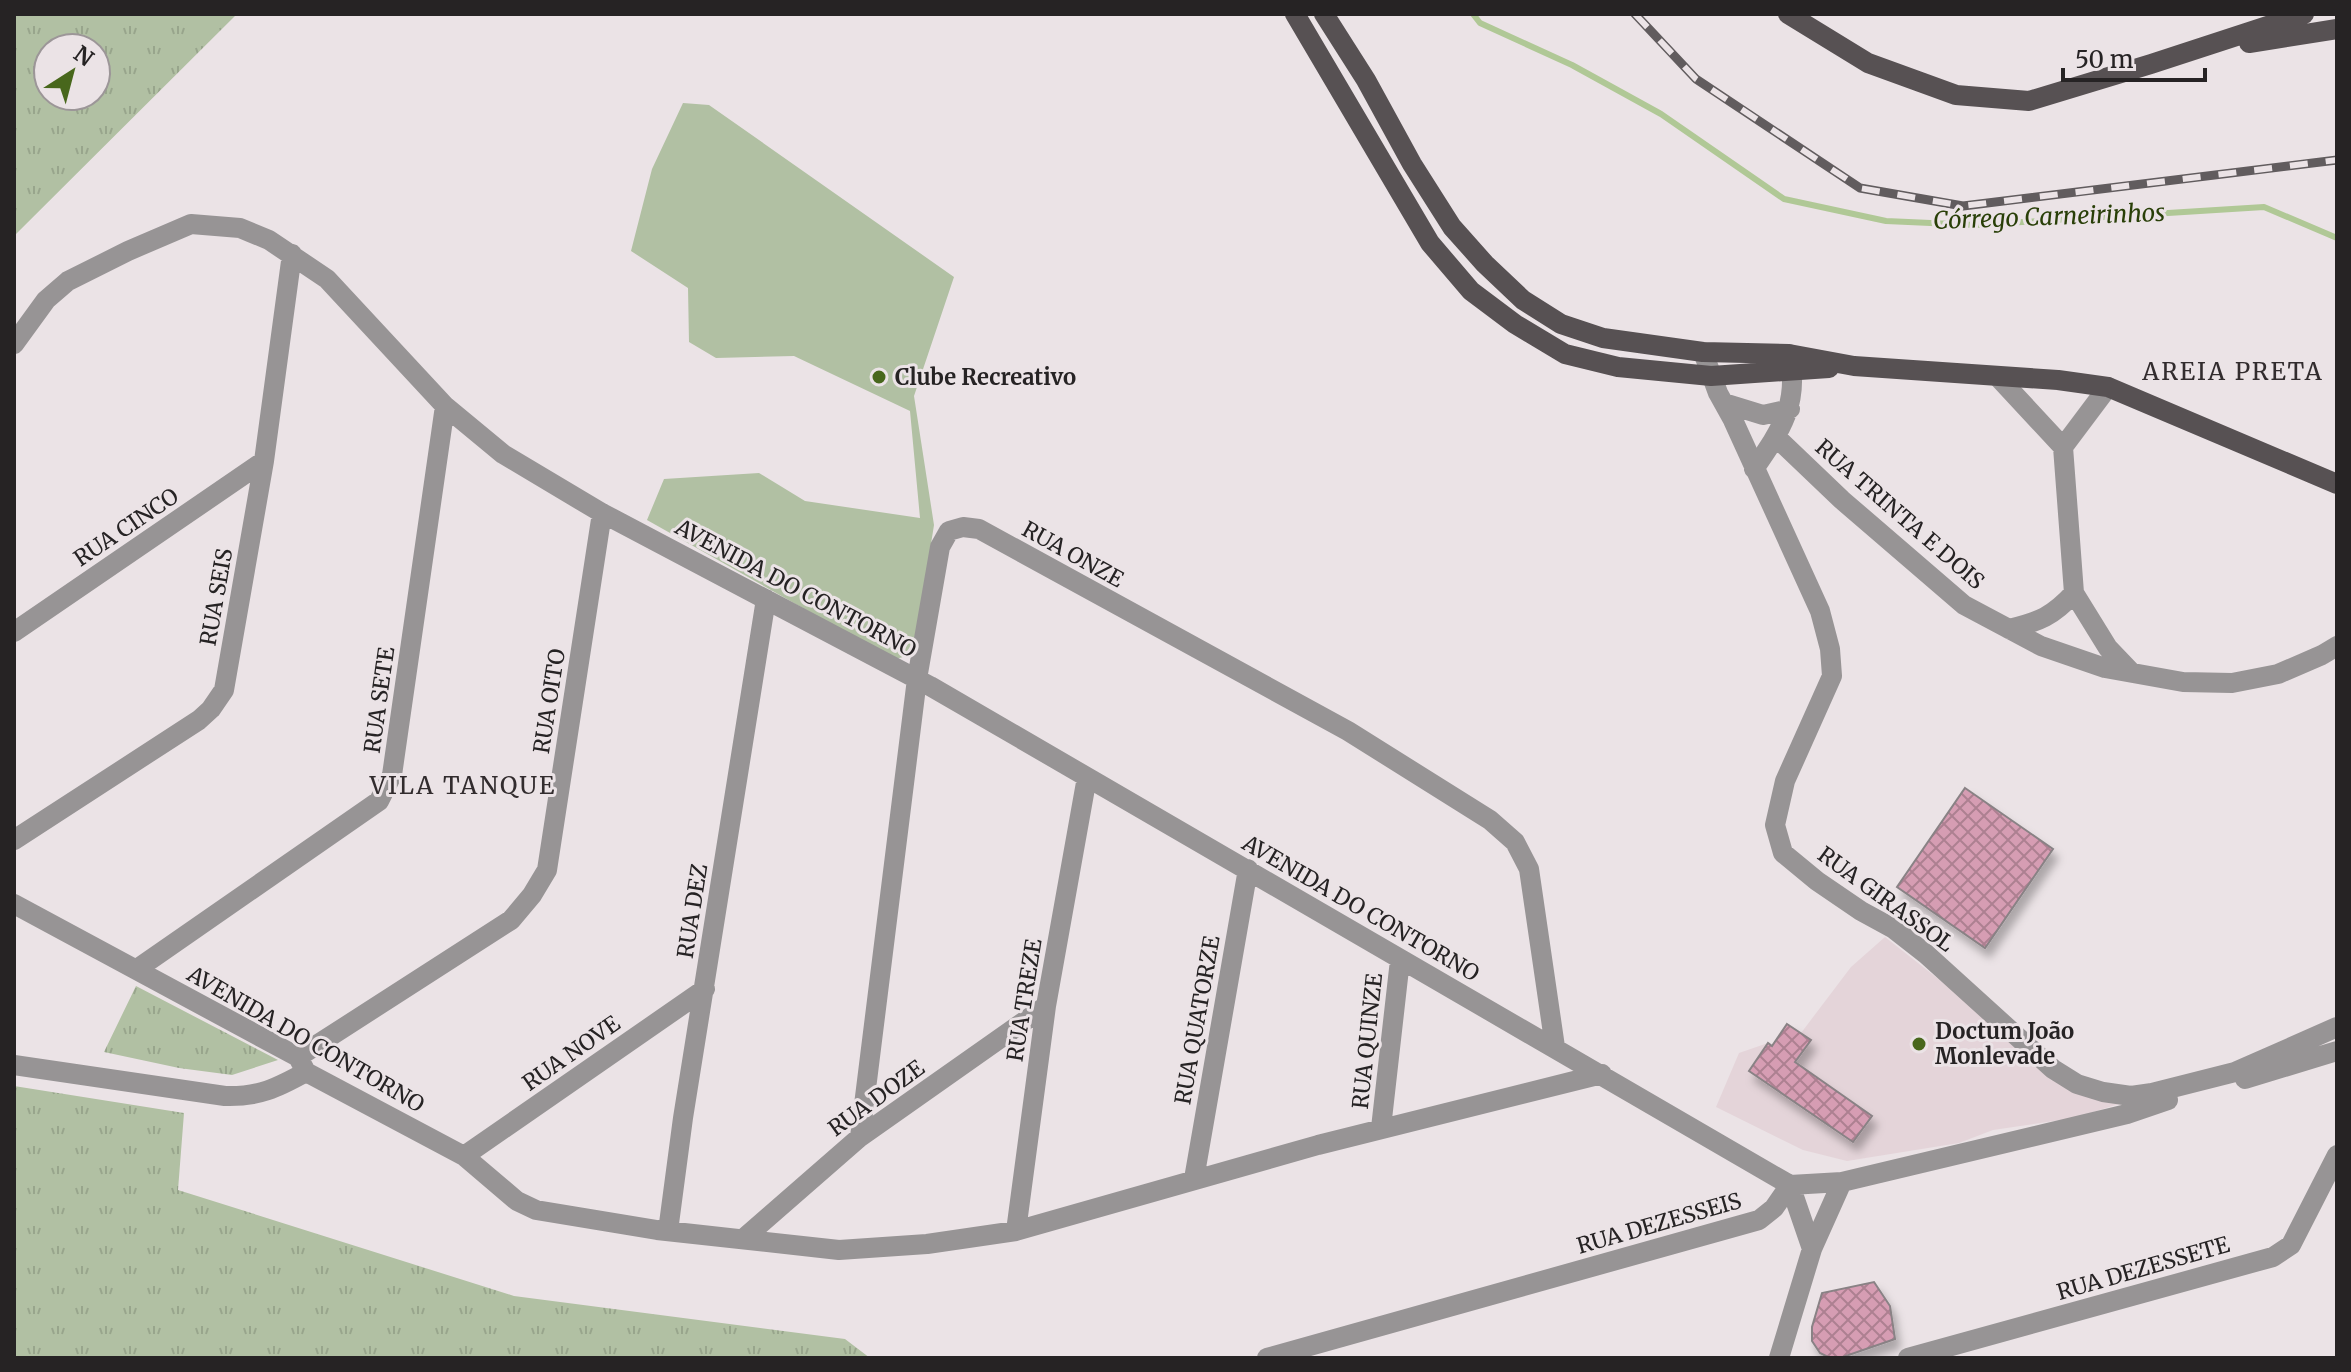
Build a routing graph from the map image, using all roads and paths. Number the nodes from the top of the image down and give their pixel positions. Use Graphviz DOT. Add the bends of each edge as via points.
graph roads {
  1 [pos="1295,14"];
  2 [pos="1324,14"];
  3 [pos="1788,14"];
  4 [pos="2304,14"];
  5 [pos="2337,29"];
  6 [pos="2151,64"];
  7 [pos="1412,164"];
  8 [pos="1391,177"];
  9 [pos="292,254"];
  10 [pos="14,344"];
  11 [pos="1703,352"];
  12 [pos="1791,363"];
  13 [pos="1711,376"];
  14 [pos="1997,376"];
  15 [pos="2108,387"];
  16 [pos="1724,403"];
  17 [pos="445,406"];
  18 [pos="1790,409"];
  19 [pos="1776,437"];
  20 [pos="2063,447"];
  21 [pos="264,461"];
  22 [pos="1754,469"];
  23 [pos="2337,484"];
  24 [pos="602,513"];
  25 [pos="2074,593"];
  26 [pos="766,599"];
  27 [pos="2009,629"];
  28 [pos="14,632"];
  29 [pos="2337,646"];
  30 [pos="2130,671"];
  31 [pos="917,679"];
  32 [pos="1087,777"];
  33 [pos="14,840"];
  34 [pos="1248,869"];
  35 [pos="14,904"];
  36 [pos="1400,960"];
  37 [pos="137,969"];
  38 [pos="705,989"];
  39 [pos="1046,1006"];
  40 [pos="2337,1027"];
  41 [pos="1555,1047"];
  42 [pos="2337,1051"];
  43 [pos="302,1064"];
  44 [pos="14,1065"];
  45 [pos="1602,1074"];
  46 [pos="2236,1077"];
  47 [pos="1381,1128"];
  48 [pos="860,1137"];
  49 [pos="2337,1155"];
  50 [pos="464,1156"];
  51 [pos="1194,1179"];
  52 [pos="1842,1182"];
  53 [pos="1790,1185"];
  54 [pos="668,1231"];
  55 [pos="1016,1231"];
  56 [pos="743,1239"];
  57 [pos="1812,1249"];
  58 [pos="1267,1358"];
  59 [pos="1779,1358"];
  60 [pos="1908,1358"];
  1 -- 8 [label="main road"];
  2 -- 7 [label="main road"];
  3 -- 6 [label="main road" via="1868,63 1956,95 2029,101"];
  4 -- 6 [label="main road"];
  5 -- 6 [label="main road"];
  7 -- 8 [label="main road"];
  7 -- 11 [label="main road" via="1452,227 1523,300 1561,324 1603,338"];
  8 -- 13 [label="main road" via="1430,243 1471,291 1515,324 1565,354 1618,367"];
  9 -- 10 [label="street, AVENIDA DO CONTORNO" via="240,228 191,224 68,281 46,300"];
  9 -- 17 [label="street, AVENIDA DO CONTORNO" via="327,279"];
  9 -- 21 [label="street, RUA SEIS"];
  11 -- 12 [label="main road"];
  11 -- 13 [label="street, RUA GIRASSOL"];
  12 -- 13 [label="main road"];
  12 -- 14 [label="main road"];
  12 -- 18 [label="street"];
  13 -- 16 [label="street, RUA GIRASSOL"];
  14 -- 15 [label="main road"];
  14 -- 20 [label="street"];
  15 -- 20 [label="street"];
  15 -- 23 [label="main road"];
  16 -- 18 [label="street" via="1763,415"];
  16 -- 22 [label="street, RUA GIRASSOL"];
  17 -- 24 [label="street, AVENIDA DO CONTORNO" via="503,454"];
  17 -- 37 [label="street, RUA SETE" via="392,775 379,801"];
  18 -- 19 [label="street"];
  19 -- 22 [label="street"];
  19 -- 27 [label="street, RUA TRINTA E DOIS" via="1964,605"];
  20 -- 25 [label="street"];
  21 -- 28 [label="street, RUA CINCO"];
  21 -- 33 [label="street, RUA SEIS" via="224,690 218,700 199,720"];
  22 -- 46 [label="street, RUA GIRASSOL" via="1820,611 1830,649 1832,676 1785,781 1775,825 1783,853 1926,954 2053,1069 2077,1084 2131,1096"];
  24 -- 26 [label="street, AVENIDA DO CONTORNO"];
  24 -- 43 [label="street, RUA OITO" via="547,870 511,920"];
  25 -- 27 [label="street" via="2040,622"];
  25 -- 30 [label="street" via="2108,648"];
  26 -- 31 [label="street, AVENIDA DO CONTORNO"];
  26 -- 38 [label="street, RUA DEZ"];
  27 -- 30 [label="street, RUA TRINTA E DOIS" via="2041,646"];
  29 -- 30 [label="street, RUA TRINTA E DOIS" via="2278,674 2232,683 2183,682"];
  31 -- 32 [label="street, AVENIDA DO CONTORNO"];
  31 -- 41 [label="street, RUA ONZE" via="940,547 949,531 963,527 979,529 1348,731 1490,820 1515,842 1529,869"];
  31 -- 48 [label="street, RUA ONZE"];
  32 -- 34 [label="street, AVENIDA DO CONTORNO"];
  32 -- 39 [label="street, RUA TREZE"];
  34 -- 36 [label="street, AVENIDA DO CONTORNO"];
  34 -- 51 [label="street, RUA QUATORZE"];
  35 -- 37 [label="street, AVENIDA DO CONTORNO"];
  36 -- 41 [label="street, AVENIDA DO CONTORNO"];
  36 -- 47 [label="street, RUA QUINZE"];
  37 -- 43 [label="street, AVENIDA DO CONTORNO"];
  38 -- 50 [label="street, RUA NOVE"];
  38 -- 54 [label="street, RUA DEZ"];
  39 -- 48 [label="street, RUA DOZE"];
  39 -- 55 [label="street, RUA TREZE"];
  40 -- 46 [label="street"];
  41 -- 45 [label="street, AVENIDA DO CONTORNO"];
  42 -- 46 [label="street"];
  43 -- 44 [label="street, RUA OITO" via="266,1092 243,1097"];
  43 -- 50 [label="street, AVENIDA DO CONTORNO"];
  45 -- 47 [label="street, AVENIDA DO CONTORNO"];
  45 -- 53 [label="street, AVENIDA DO CONTORNO"];
  46 -- 52 [label="street" via="2127,1114"];
  47 -- 51 [label="street, AVENIDA DO CONTORNO"];
  48 -- 56 [label="street, RUA DOZE"];
  49 -- 60 [label="street, RUA DEZESSETE" via="2291,1245 2273,1257"];
  50 -- 54 [label="street, AVENIDA DO CONTORNO" via="517,1201 536,1210"];
  51 -- 55 [label="street, AVENIDA DO CONTORNO"];
  52 -- 53 [label="street"];
  52 -- 57 [label="street"];
  53 -- 57 [label="street"];
  53 -- 58 [label="street, RUA DEZESSEIS" via="1759,1220"];
  54 -- 56 [label="street, AVENIDA DO CONTORNO"];
  55 -- 56 [label="street, AVENIDA DO CONTORNO" via="839,1250"];
  57 -- 59 [label="street"];
}
